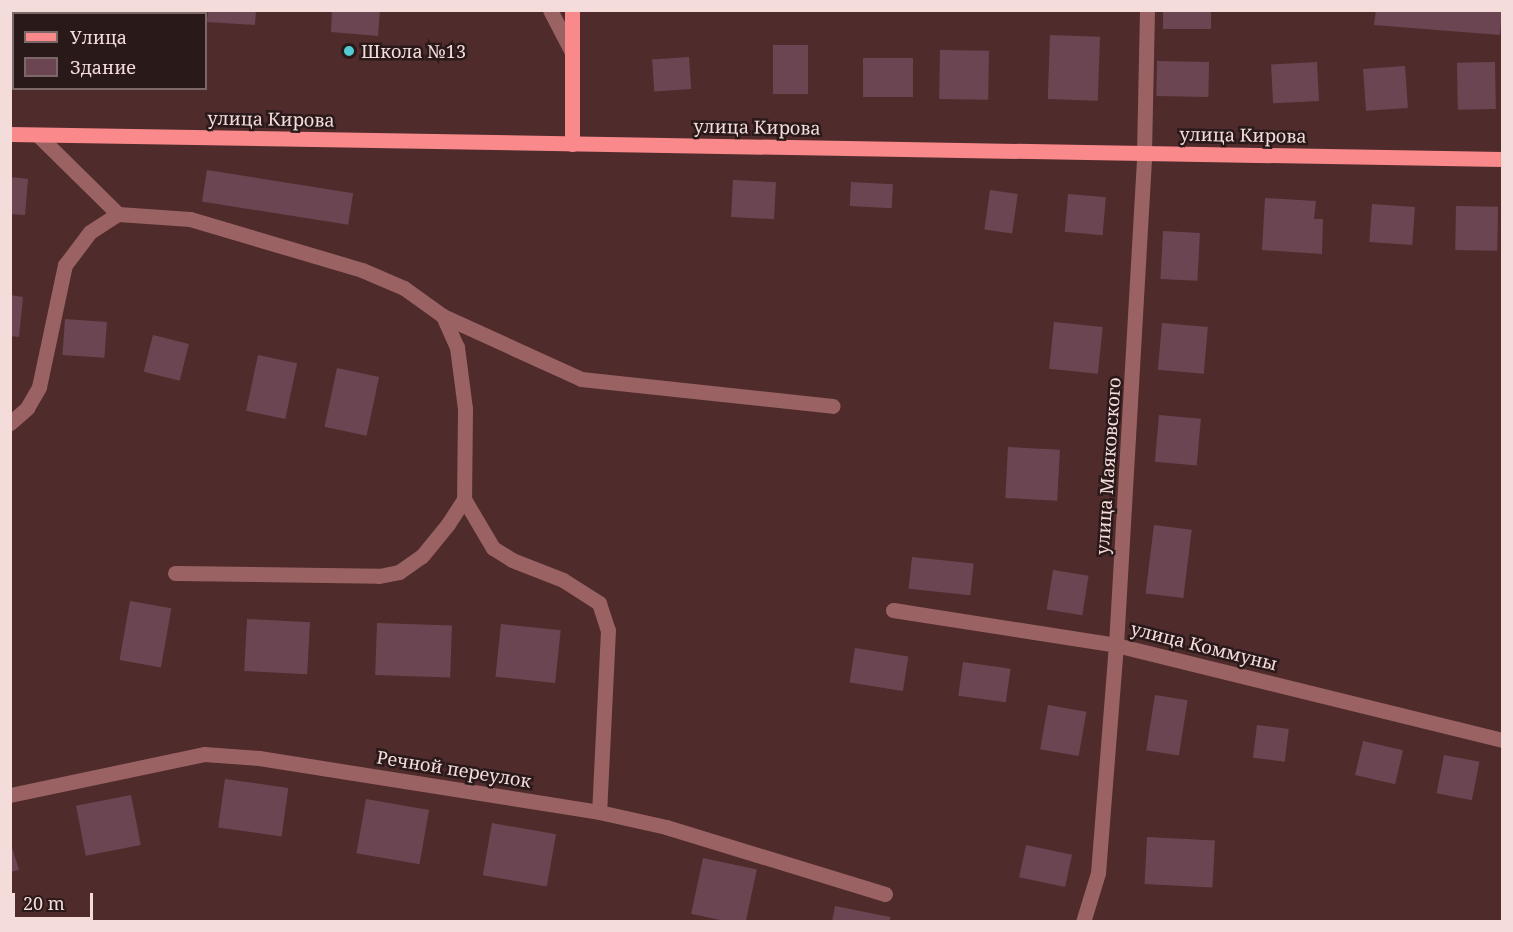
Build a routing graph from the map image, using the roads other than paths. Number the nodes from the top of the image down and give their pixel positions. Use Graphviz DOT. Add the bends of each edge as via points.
graph roads {
  1 [pos="549,10"];
  2 [pos="572,10"];
  3 [pos="1147,10"];
  4 [pos="572,52"];
  5 [pos="10,134"];
  6 [pos="38,135"];
  7 [pos="572,144"];
  8 [pos="1144,153"];
  9 [pos="1503,159"];
  10 [pos="118,214"];
  11 [pos="443,316"];
  12 [pos="833,406"];
  13 [pos="10,423"];
  14 [pos="464,500"];
  15 [pos="175,573"];
  16 [pos="893,610"];
  17 [pos="1116,645"];
  18 [pos="1503,740"];
  19 [pos="10,795"];
  20 [pos="599,812"];
  21 [pos="885,894"];
  22 [pos="1083,921"];
  1 -- 4 [label="street"];
  2 -- 4 [label="main road"];
  3 -- 8 [label="street, улица Маяковского"];
  4 -- 7 [label="main road"];
  5 -- 6 [label="main road, улица Кирова"];
  6 -- 7 [label="main road, улица Кирова"];
  6 -- 10 [label="street"];
  7 -- 8 [label="main road, улица Кирова"];
  8 -- 9 [label="main road, улица Кирова"];
  8 -- 17 [label="street, улица Маяковского"];
  10 -- 11 [label="street" via="190,219 362,270 404,288"];
  10 -- 13 [label="street" via="90,232 65,265 39,387 27,408"];
  11 -- 12 [label="street" via="581,379"];
  11 -- 14 [label="street" via="457,346 465,409"];
  14 -- 15 [label="street" via="422,556 399,572 379,576"];
  14 -- 20 [label="street" via="493,548 512,560 563,580 599,603 608,630"];
  16 -- 17 [label="street, улица Коммуны"];
  17 -- 18 [label="street, улица Коммуны"];
  17 -- 22 [label="street, улица Маяковского" via="1098,873"];
  19 -- 20 [label="street, Речной переулок" via="204,754 258,758"];
  20 -- 21 [label="street, Речной переулок" via="666,827"];
}
